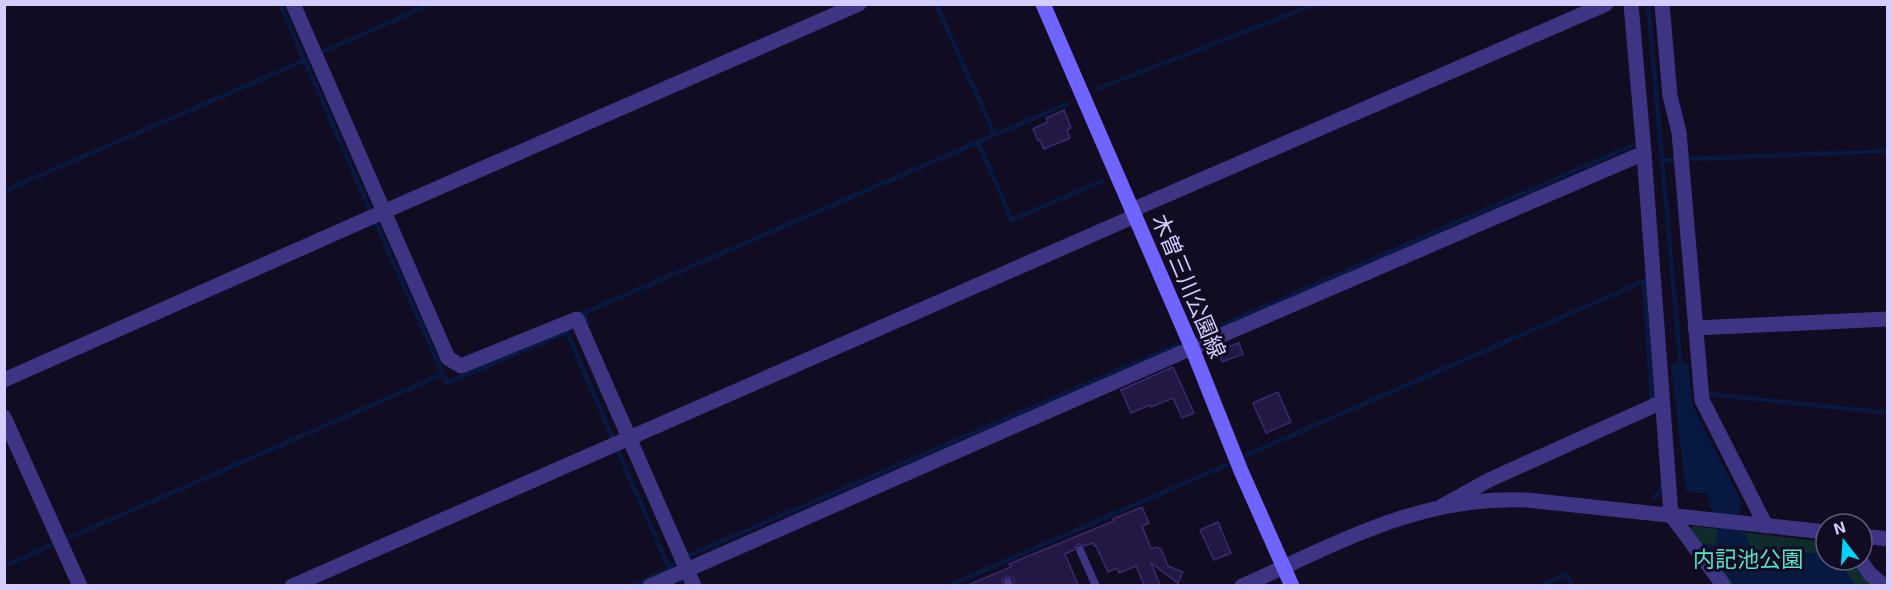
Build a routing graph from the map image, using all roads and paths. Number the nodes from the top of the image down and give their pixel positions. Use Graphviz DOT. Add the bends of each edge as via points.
graph roads {
  1 [pos="293,4"];
  2 [pos="859,4"];
  3 [pos="1043,4"];
  4 [pos="1606,4"];
  5 [pos="1631,4"];
  6 [pos="1662,4"];
  7 [pos="1644,153"];
  8 [pos="383,212"];
  9 [pos="1134,213"];
  10 [pos="1887,319"];
  11 [pos="1695,328"];
  12 [pos="1192,348"];
  13 [pos="4,380"];
  14 [pos="1662,402"];
  15 [pos="4,417"];
  16 [pos="630,438"];
  17 [pos="1442,507"];
  18 [pos="1671,515"];
  19 [pos="1766,526"];
  20 [pos="1814,531"];
  21 [pos="1080,550"];
  22 [pos="1284,567"];
  23 [pos="687,569"];
  24 [pos="1869,572"];
  25 [pos="80,585"];
  26 [pos="292,585"];
  27 [pos="650,585"];
  28 [pos="694,585"];
  29 [pos="1096,585"];
  30 [pos="1242,585"];
  31 [pos="1292,585"];
  32 [pos="1724,585"];
  33 [pos="1884,585"];
  1 -- 8 [label="street"];
  2 -- 8 [label="street"];
  3 -- 9 [label="main road, 木曽三川公園線"];
  4 -- 9 [label="street"];
  5 -- 7 [label="street"];
  6 -- 11 [label="street" via="1670,96 1679,132"];
  7 -- 12 [label="street"];
  7 -- 14 [label="street"];
  8 -- 13 [label="street"];
  8 -- 16 [label="street" via="448,358 461,366 577,319"];
  9 -- 12 [label="main road, 木曽三川公園線"];
  9 -- 16 [label="street"];
  10 -- 11 [label="street"];
  11 -- 19 [label="street" via="1702,400"];
  12 -- 22 [label="main road, 木曽三川公園線"];
  12 -- 23 [label="street"];
  14 -- 17 [label="street" via="1489,480"];
  14 -- 18 [label="street"];
  15 -- 25 [label="street"];
  16 -- 23 [label="street"];
  16 -- 26 [label="street"];
  17 -- 18 [label="street" via="1471,501 1519,500"];
  17 -- 22 [label="street" via="1403,516"];
  18 -- 19 [label="street"];
  18 -- 32 [label="street"];
  19 -- 20 [label="street"];
  21 -- 29 [label="lane"];
  22 -- 30 [label="street"];
  22 -- 31 [label="main road, 木曽三川公園線"];
  23 -- 27 [label="street"];
  23 -- 28 [label="street"];
  24 -- 33 [label="street"];
}
